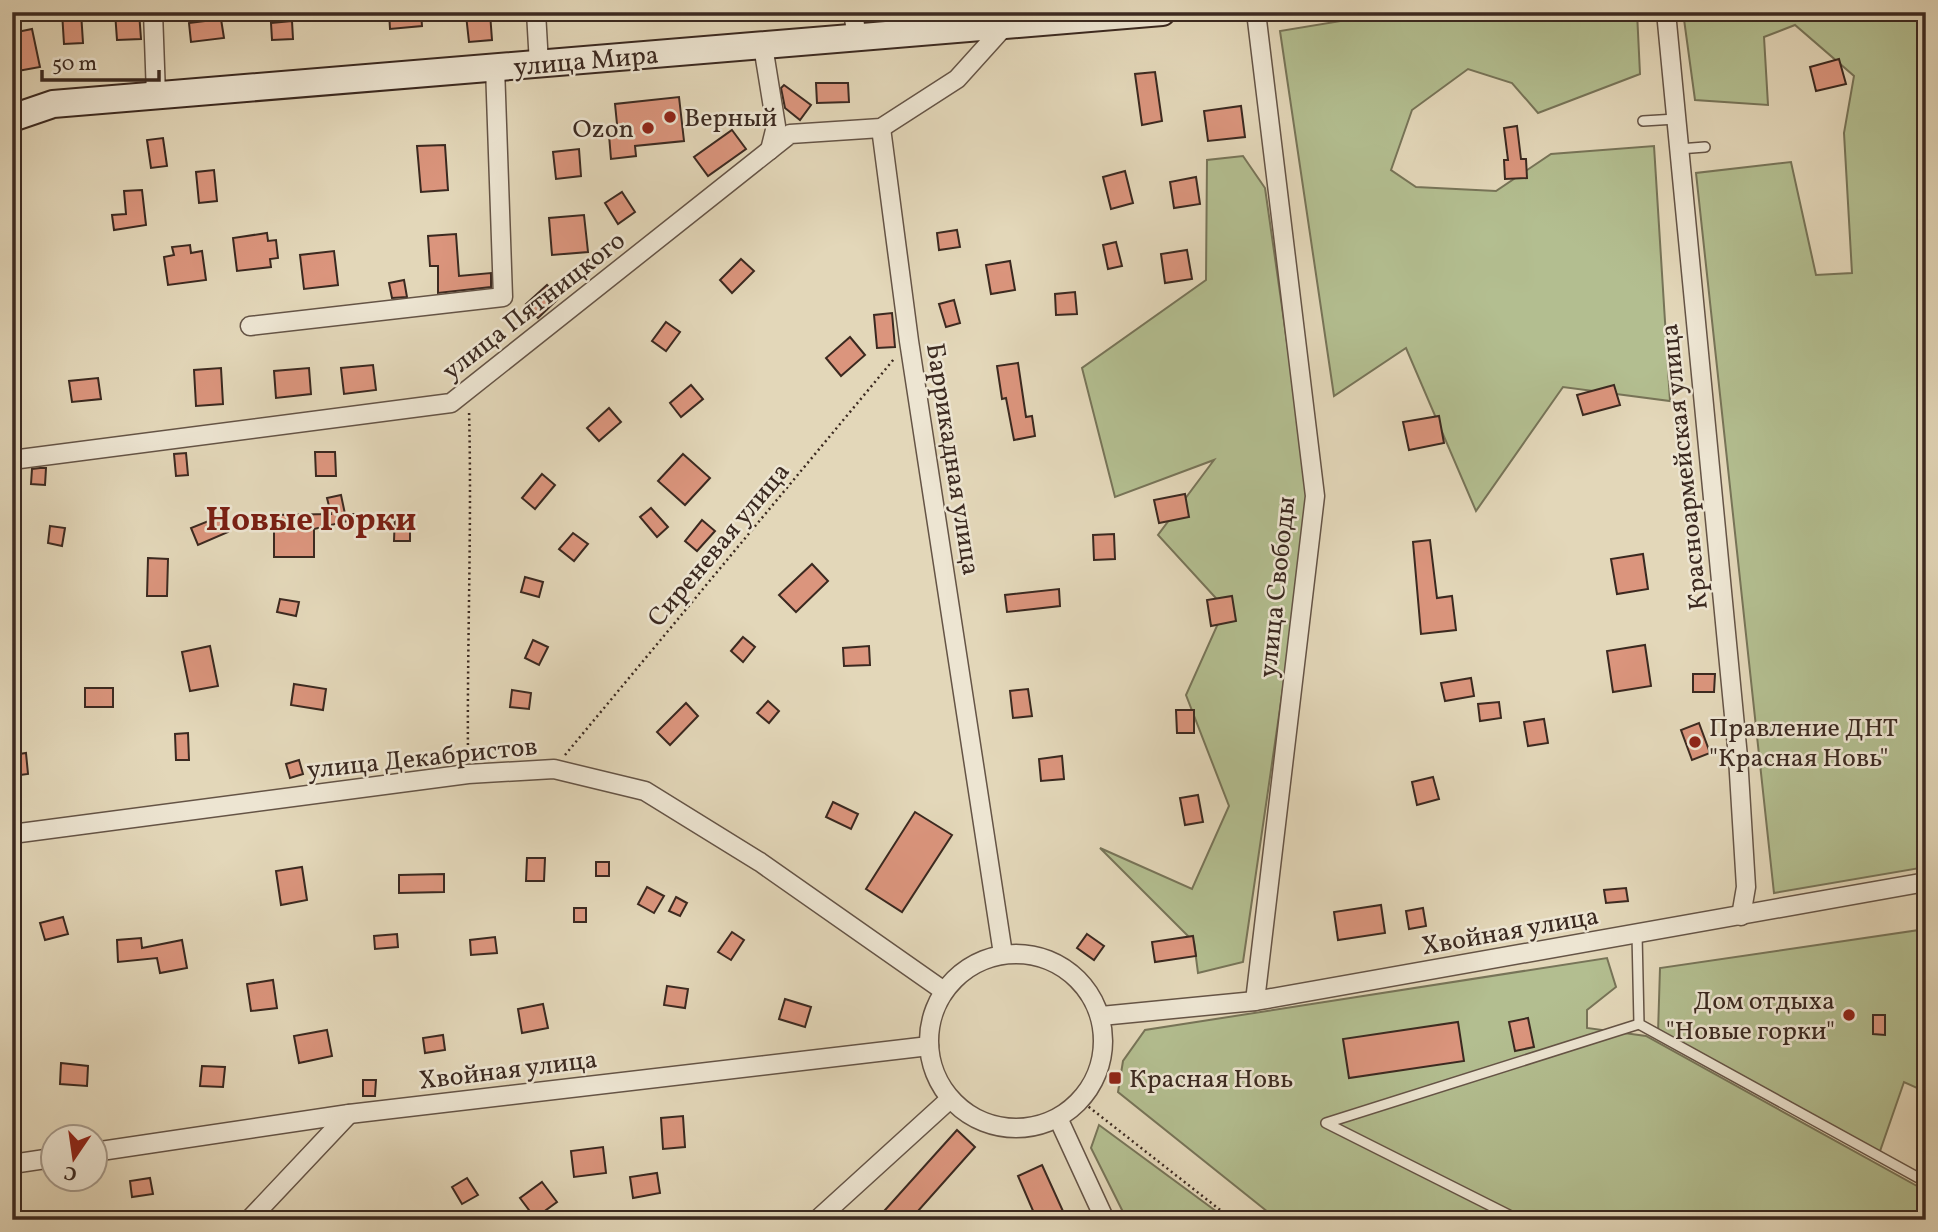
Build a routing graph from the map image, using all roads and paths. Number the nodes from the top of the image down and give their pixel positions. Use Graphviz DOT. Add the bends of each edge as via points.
graph roads {
  1 [pos="153,12"];
  2 [pos="536,12"];
  3 [pos="1162,12"];
  4 [pos="1256,12"];
  5 [pos="1666,12"];
  6 [pos="855,25"];
  7 [pos="1003,28"];
  8 [pos="763,46"];
  9 [pos="539,64"];
  10 [pos="495,67"];
  11 [pos="156,95"];
  12 [pos="12,118"];
  13 [pos="1676,118"];
  14 [pos="1643,121"];
  15 [pos="881,128"];
  16 [pos="1705,147"];
  17 [pos="1679,149"];
  18 [pos="770,150"];
  19 [pos="250,326"];
  20 [pos="909,341"];
  21 [pos="469,389"];
  22 [pos="12,460"];
  23 [pos="554,769"];
  24 [pos="468,774"];
  25 [pos="12,834"];
  26 [pos="1926,882"];
  27 [pos="1741,916"];
  28 [pos="1637,934"];
  29 [pos="1003,954"];
  30 [pos="944,991"];
  31 [pos="1255,1001"];
  32 [pos="1101,1016"];
  33 [pos="1639,1024"];
  34 [pos="929,1046"];
  35 [pos="950,1099"];
  36 [pos="1080,1100"];
  37 [pos="349,1114"];
  38 [pos="1058,1118"];
  39 [pos="108,1150"];
  40 [pos="38,1160"];
  41 [pos="12,1164"];
  42 [pos="1926,1182"];
  43 [pos="249,1220"];
  44 [pos="817,1220"];
  45 [pos="1105,1220"];
  46 [pos="1233,1220"];
  47 [pos="1519,1220"];
  1 -- 11 [label="street"];
  2 -- 9 [label="street"];
  3 -- 7 [label="street, улица Мира"];
  4 -- 31 [label="street, улица Свободы" via="1315,496"];
  5 -- 13 [label="street, Красноармейская улица"];
  6 -- 7 [label="street, улица Мира"];
  6 -- 8 [label="street, улица Мира"];
  7 -- 15 [label="street" via="957,79"];
  8 -- 9 [label="street, улица Мира"];
  8 -- 18 [label="street" via="776,125"];
  9 -- 10 [label="street, улица Мира"];
  10 -- 11 [label="street, улица Мира"];
  10 -- 19 [label="street" via="503,297"];
  11 -- 12 [label="street, улица Мира" via="53,104"];
  13 -- 14 [label="lane"];
  13 -- 17 [label="street, Красноармейская улица"];
  15 -- 18 [label="street, улица Пятницкого" via="790,134"];
  15 -- 20 [label="street, Баррикадная улица"];
  16 -- 17 [label="lane"];
  17 -- 27 [label="street, Красноармейская улица" via="1738,757 1746,887"];
  18 -- 21 [label="street, улица Пятницкого"];
  20 -- 23 [label="path, Сиреневая улица"];
  20 -- 29 [label="street, Баррикадная улица"];
  21 -- 22 [label="street, улица Пятницкого" via="451,403"];
  21 -- 24 [label="path"];
  23 -- 24 [label="street, улица Декабристов"];
  23 -- 30 [label="street, улица Декабристов" via="645,791 760,862"];
  24 -- 25 [label="street, улица Декабристов"];
  26 -- 27 [label="street, Хвойная улица"];
  27 -- 28 [label="street, Хвойная улица"];
  28 -- 31 [label="street, Хвойная улица"];
  28 -- 33 [label="lane"];
  29 -- 30 [label="street" via="979,961"];
  29 -- 32 [label="street" via="1033,955 1058,964 1085,986"];
  30 -- 34 [label="street" via="931,1019"];
  31 -- 32 [label="street, Хвойная улица"];
  32 -- 36 [label="street" via="1104,1047 1093,1083"];
  33 -- 42 [label="lane"];
  33 -- 47 [label="lane" via="1326,1123"];
  34 -- 35 [label="street" via="935,1075"];
  34 -- 37 [label="street, Хвойная улица"];
  35 -- 38 [label="street" via="969,1115 994,1125 1040,1125"];
  35 -- 44 [label="street"];
  36 -- 38 [label="street"];
  36 -- 46 [label="path"];
  37 -- 39 [label="street, Хвойная улица"];
  37 -- 43 [label="street"];
  38 -- 45 [label="street"];
  40 -- 41 [label="street"];
}
